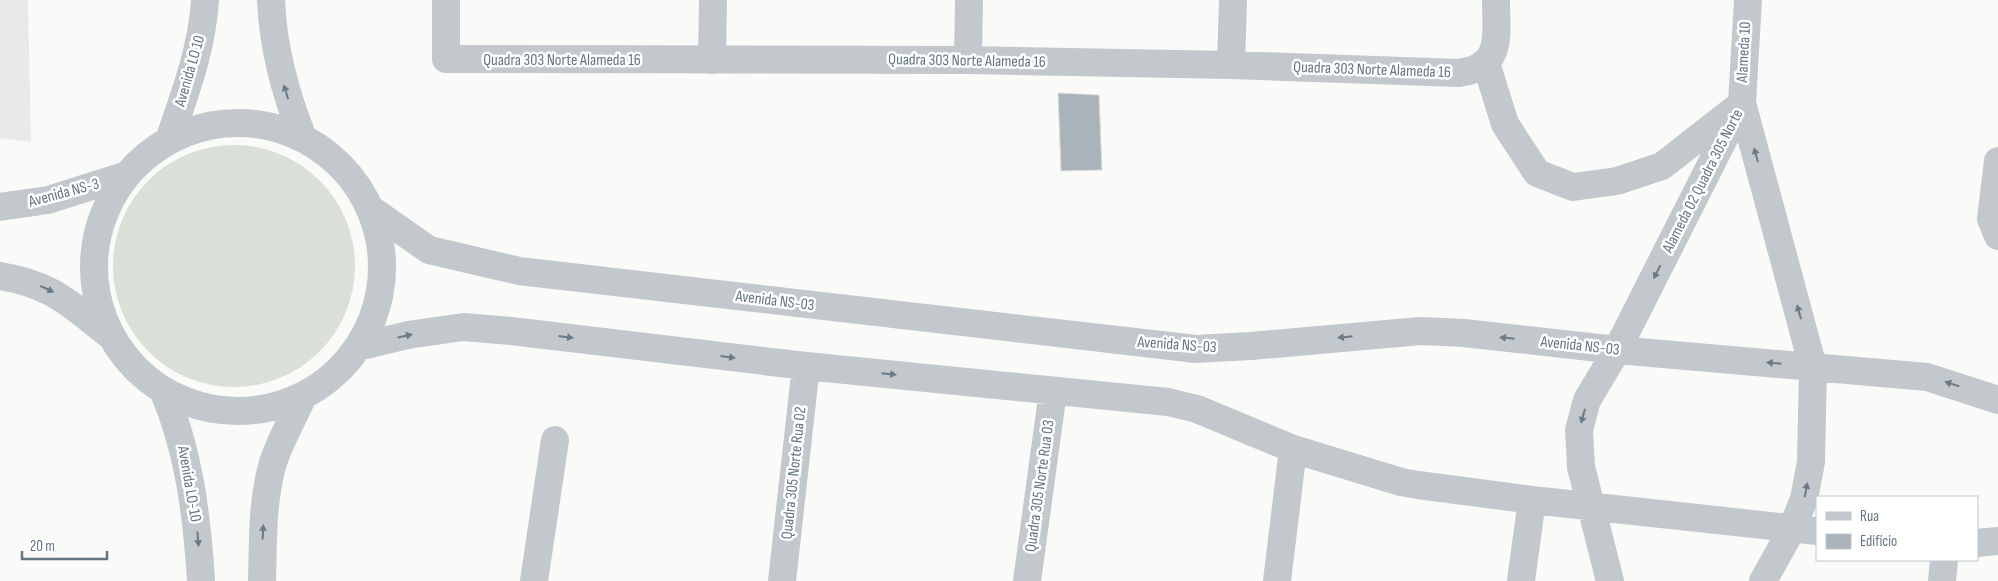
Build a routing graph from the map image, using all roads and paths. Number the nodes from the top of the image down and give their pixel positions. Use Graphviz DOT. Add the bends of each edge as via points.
graph roads {
  1 [pos="205,0"];
  2 [pos="271,0"];
  3 [pos="446,0"];
  4 [pos="713,0"];
  5 [pos="969,0"];
  6 [pos="1233,0"];
  7 [pos="1496,0"];
  8 [pos="1748,0"];
  9 [pos="712,60"];
  10 [pos="968,60"];
  11 [pos="1486,63"];
  12 [pos="1231,65"];
  13 [pos="1742,103"];
  14 [pos="303,138"];
  15 [pos="169,140"];
  16 [pos="1998,161"];
  17 [pos="127,175"];
  18 [pos="0,206"];
  19 [pos="369,208"];
  20 [pos="1998,236"];
  21 [pos="0,276"];
  22 [pos="112,337"];
  23 [pos="358,347"];
  24 [pos="1617,350"];
  25 [pos="806,366"];
  26 [pos="1813,367"];
  27 [pos="163,390"];
  28 [pos="1053,391"];
  29 [pos="303,396"];
  30 [pos="1998,400"];
  31 [pos="555,440"];
  32 [pos="1293,449"];
  33 [pos="1532,500"];
  34 [pos="1590,506"];
  35 [pos="1804,530"];
  36 [pos="1998,542"];
  37 [pos="1978,543"];
  38 [pos="1944,561"];
  39 [pos="201,581"];
  40 [pos="262,581"];
  41 [pos="534,581"];
  42 [pos="782,581"];
  43 [pos="1027,581"];
  44 [pos="1277,581"];
  45 [pos="1521,581"];
  46 [pos="1610,581"];
  47 [pos="1763,581"];
  48 [pos="1942,581"];
  1 -- 15 [label="street, Avenida LO 10" via="196,56"];
  14 -- 2 [label="street, one-way" via="280,68"];
  3 -- 9 [label="street, Quadra 303 Norte Alameda 16" via="446,59"];
  4 -- 9 [label="street"];
  5 -- 10 [label="street"];
  6 -- 12 [label="street"];
  7 -- 11 [label="street" via="1496,46"];
  8 -- 13 [label="street, Alameda 10"];
  9 -- 10 [label="street, Quadra 303 Norte Alameda 16"];
  10 -- 12 [label="street, Quadra 303 Norte Alameda 16"];
  11 -- 12 [label="street, Quadra 303 Norte Alameda 16" via="1460,73"];
  11 -- 13 [label="street" via="1506,124 1537,173 1573,186 1616,181 1662,166"];
  13 -- 24 [label="street, Alameda 02 Quadra 305 Norte, one-way"];
  26 -- 13 [label="street, Alameda 02 Quadra 305 Norte, one-way"];
  14 -- 15 [label="street, Avenida NS-3" via="264,125 236,122 195,129"];
  14 -- 19 [label="street, Avenida NS-3" via="338,162 356,184"];
  15 -- 17 [label="street, Avenida NS-3" via="146,155"];
  16 -- 20 [label="street" via="1991,219"];
  17 -- 18 [label="street, Avenida NS-3" via="48,200"];
  17 -- 22 [label="street, Avenida NS-3" via="105,211 95,252 97,295"];
  19 -- 23 [label="street, Avenida NS-3" via="379,242 380,293 372,321"];
  24 -- 19 [label="street, Avenida NS-03, one-way" via="1421,331 1196,350 519,271 429,250"];
  21 -- 22 [label="street, Avenida NS-3, one-way" via="19,279 55,293"];
  22 -- 27 [label="street, Avenida NS-3" via="139,372"];
  23 -- 25 [label="street, one-way" via="463,327"];
  23 -- 29 [label="street, Avenida NS-3" via="328,380"];
  26 -- 24 [label="street, Avenida NS-03, one-way"];
  24 -- 34 [label="street, Alameda 02 Quadra 305 Norte, one-way" via="1588,400 1579,430 1581,467"];
  25 -- 28 [label="street, one-way"];
  25 -- 42 [label="street, Quadra 305 Norte Rua 02"];
  30 -- 26 [label="street, Avenida NS-03, one-way" via="1927,377"];
  35 -- 26 [label="street, Alameda 02 Quadra 305 Norte, one-way" via="1804,500 1811,462"];
  27 -- 29 [label="street, Avenida NS-3" via="203,407 232,411 262,409"];
  27 -- 39 [label="street, Avenida LO-10, one-way" via="184,451 196,518"];
  28 -- 32 [label="street" via="1168,402 1196,409"];
  28 -- 43 [label="street, Quadra 305 Norte Rua 03"];
  40 -- 29 [label="street, one-way" via="263,530 270,477"];
  31 -- 41 [label="street"];
  32 -- 33 [label="street" via="1401,482"];
  32 -- 44 [label="street"];
  33 -- 34 [label="street"];
  33 -- 45 [label="street"];
  34 -- 35 [label="street"];
  34 -- 46 [label="street, Alameda 02 Quadra 305 Norte"];
  35 -- 47 [label="street, Alameda 02 Quadra 305 Norte"];
  36 -- 37 [label="street"];
  38 -- 48 [label="street"];
}
